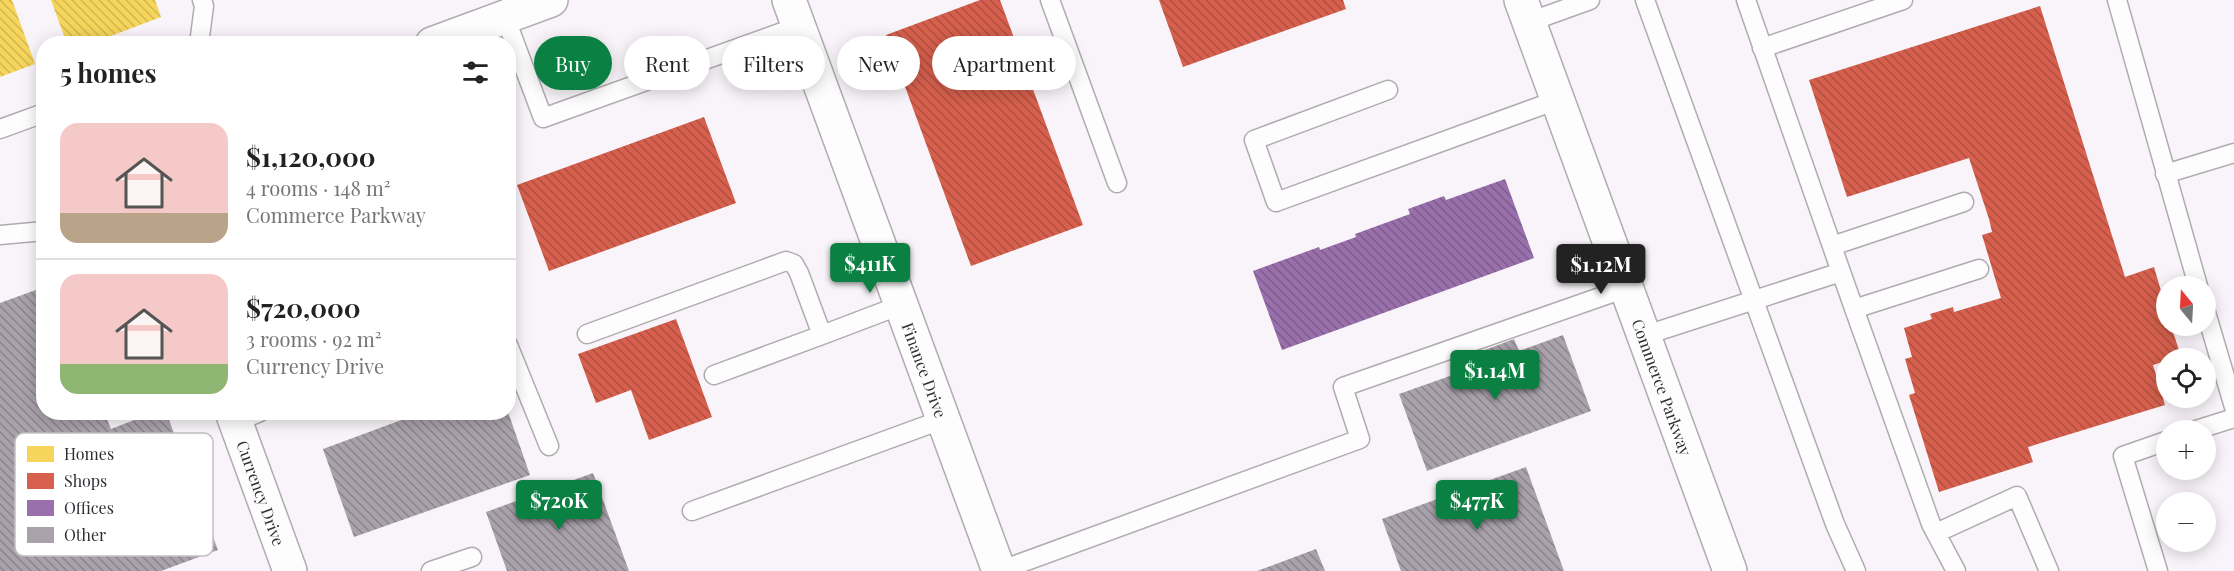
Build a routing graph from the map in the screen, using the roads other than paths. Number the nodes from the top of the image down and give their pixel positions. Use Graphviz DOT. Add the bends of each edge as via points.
graph roads {
  1 [pos="202,0"];
  2 [pos="551,0"];
  3 [pos="1050,0"];
  4 [pos="1590,0"];
  5 [pos="1646,0"];
  6 [pos="1746,0"];
  7 [pos="1903,0"];
  8 [pos="2117,0"];
  9 [pos="514,9"];
  10 [pos="1525,11"];
  11 [pos="794,13"];
  12 [pos="200,36"];
  13 [pos="451,36"];
  14 [pos="1762,48"];
  15 [pos="1388,90"];
  16 [pos="1557,100"];
  17 [pos="36,116"];
  18 [pos="0,129"];
  19 [pos="2234,153"];
  20 [pos="2165,174"];
  21 [pos="1117,183"];
  22 [pos="1964,202"];
  23 [pos="36,232"];
  24 [pos="0,235"];
  25 [pos="1832,246"];
  26 [pos="1979,269"];
  27 [pos="1841,272"];
  28 [pos="2195,276"];
  29 [pos="1626,288"];
  30 [pos="1754,300"];
  31 [pos="901,305"];
  32 [pos="1854,309"];
  33 [pos="587,334"];
  34 [pos="822,334"];
  35 [pos="1643,336"];
  36 [pos="2213,336"];
  37 [pos="516,365"];
  38 [pos="714,375"];
  39 [pos="2234,407"];
  40 [pos="2234,418"];
  41 [pos="944,419"];
  42 [pos="244,420"];
  43 [pos="2216,424"];
  44 [pos="2156,444"];
  45 [pos="549,446"];
  46 [pos="692,512"];
  47 [pos="1936,533"];
  48 [pos="472,557"];
  49 [pos="290,571"];
  50 [pos="431,571"];
  51 [pos="999,571"];
  52 [pos="1730,571"];
  53 [pos="1856,571"];
  54 [pos="1956,571"];
  55 [pos="2049,571"];
  56 [pos="2158,571"];
  1 -- 12 [label="lane"];
  2 -- 9 [label="street"];
  3 -- 21 [label="lane"];
  4 -- 10 [label="lane"];
  5 -- 30 [label="lane"];
  6 -- 14 [label="lane"];
  7 -- 14 [label="lane"];
  8 -- 20 [label="lane"];
  9 -- 11 [label="lane" via="543,118"];
  9 -- 13 [label="street"];
  10 -- 16 [label="street, Commerce Parkway"];
  11 -- 31 [label="street, Finance Drive"];
  14 -- 25 [label="lane"];
  15 -- 16 [label="lane" via="1254,140 1276,202"];
  16 -- 29 [label="street, Commerce Parkway"];
  17 -- 18 [label="lane"];
  19 -- 20 [label="lane"];
  20 -- 28 [label="lane"];
  22 -- 25 [label="lane"];
  23 -- 24 [label="lane"];
  25 -- 27 [label="lane"];
  26 -- 32 [label="lane"];
  27 -- 30 [label="lane"];
  27 -- 32 [label="lane"];
  29 -- 35 [label="street, Commerce Parkway"];
  29 -- 51 [label="lane" via="1343,387 1360,439"];
  30 -- 35 [label="lane"];
  30 -- 53 [label="lane" via="1835,524"];
  31 -- 34 [label="lane"];
  31 -- 41 [label="street, Finance Drive"];
  32 -- 47 [label="lane"];
  33 -- 34 [label="lane" via="786,261 794,264 799,273"];
  34 -- 38 [label="lane"];
  35 -- 52 [label="street, Commerce Parkway"];
  36 -- 39 [label="lane"];
  37 -- 45 [label="lane"];
  40 -- 43 [label="lane"];
  41 -- 46 [label="lane"];
  41 -- 51 [label="street, Finance Drive"];
  42 -- 49 [label="street, Currency Drive"];
  44 -- 56 [label="lane" via="2123,456"];
  47 -- 54 [label="lane"];
  47 -- 55 [label="lane" via="2017,496"];
  48 -- 50 [label="lane"];
}
